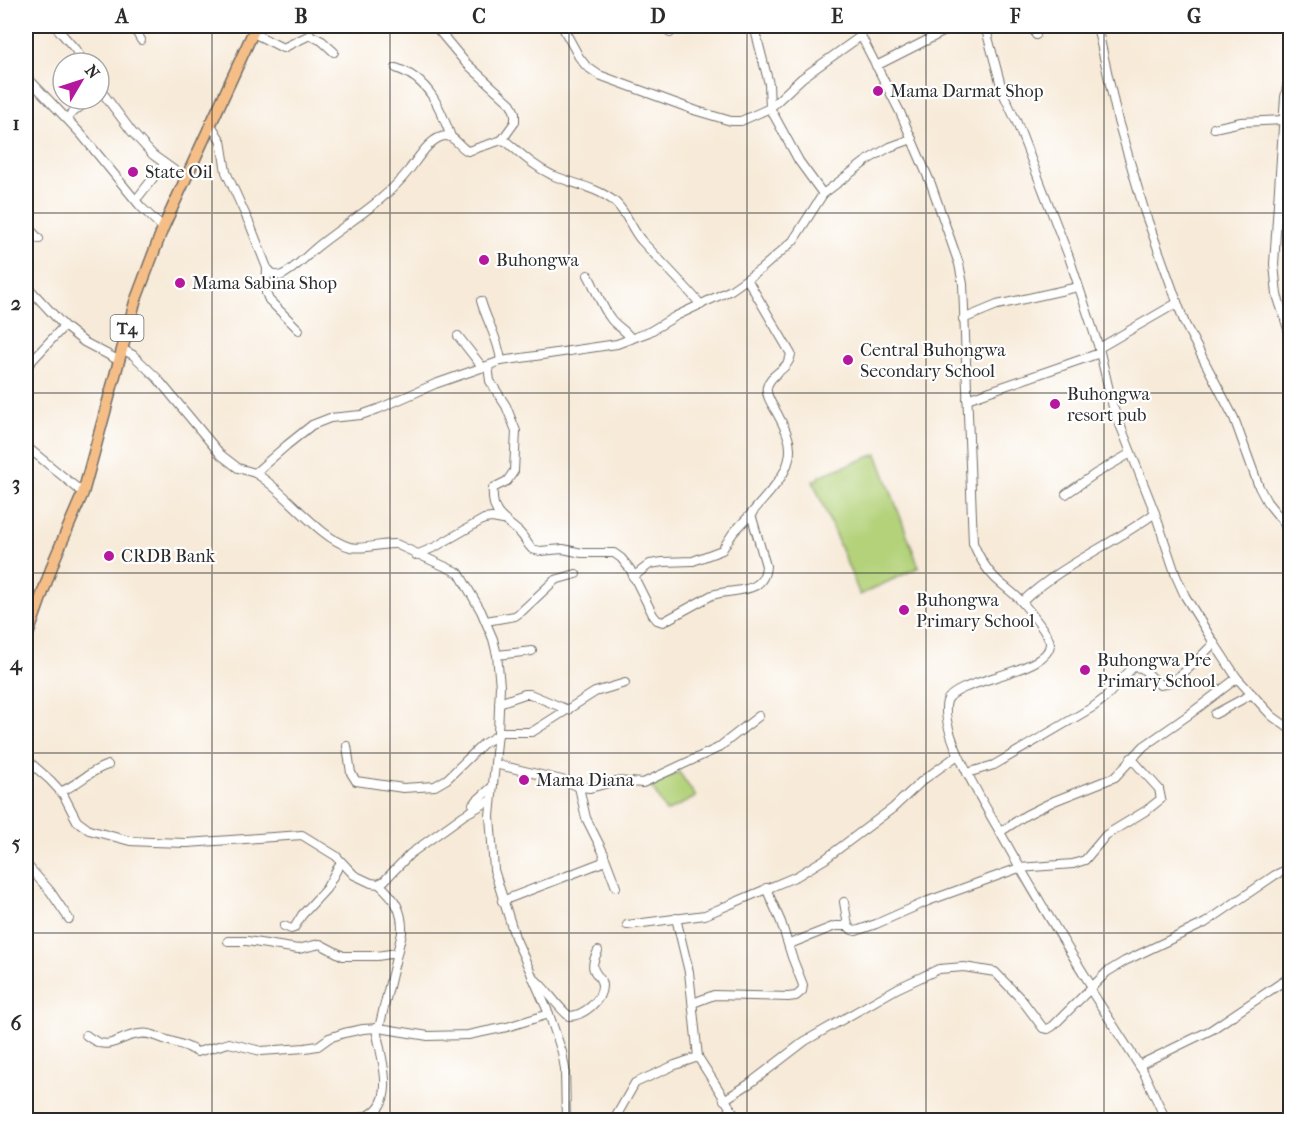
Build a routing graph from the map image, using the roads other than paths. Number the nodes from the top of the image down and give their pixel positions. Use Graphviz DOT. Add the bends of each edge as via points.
graph roads {
  1 [pos="55,26"];
  2 [pos="133,26"];
  3 [pos="435,26"];
  4 [pos="562,26"];
  5 [pos="754,26"];
  6 [pos="856,26"];
  7 [pos="955,26"];
  8 [pos="985,26"];
  9 [pos="1033,26"];
  10 [pos="1097,26"];
  11 [pos="254,29"];
  12 [pos="1036,35"];
  13 [pos="861,36"];
  14 [pos="141,40"];
  15 [pos="76,51"];
  16 [pos="334,52"];
  17 [pos="876,66"];
  18 [pos="396,68"];
  19 [pos="1290,74"];
  20 [pos="26,76"];
  21 [pos="111,104"];
  22 [pos="770,108"];
  23 [pos="75,111"];
  24 [pos="71,114"];
  25 [pos="1284,120"];
  26 [pos="210,123"];
  27 [pos="1214,128"];
  28 [pos="451,137"];
  29 [pos="912,139"];
  30 [pos="502,140"];
  31 [pos="166,165"];
  32 [pos="1281,172"];
  33 [pos="1290,172"];
  34 [pos="185,178"];
  35 [pos="823,194"];
  36 [pos="139,196"];
  37 [pos="26,225"];
  38 [pos="163,228"];
  39 [pos="39,239"];
  40 [pos="267,268"];
  41 [pos="588,275"];
  42 [pos="747,279"];
  43 [pos="26,285"];
  44 [pos="1078,287"];
  45 [pos="481,301"];
  46 [pos="1178,303"];
  47 [pos="701,305"];
  48 [pos="963,319"];
  49 [pos="64,326"];
  50 [pos="299,330"];
  51 [pos="1290,334"];
  52 [pos="458,336"];
  53 [pos="631,339"];
  54 [pos="1099,350"];
  55 [pos="120,355"];
  56 [pos="501,361"];
  57 [pos="26,367"];
  58 [pos="486,367"];
  59 [pos="967,399"];
  60 [pos="26,446"];
  61 [pos="1131,453"];
  62 [pos="255,473"];
  63 [pos="83,494"];
  64 [pos="1066,494"];
  65 [pos="1155,513"];
  66 [pos="751,514"];
  67 [pos="503,520"];
  68 [pos="1290,541"];
  69 [pos="416,555"];
  70 [pos="576,574"];
  71 [pos="633,577"];
  72 [pos="1022,602"];
  73 [pos="486,621"];
  74 [pos="26,638"];
  75 [pos="1214,643"];
  76 [pos="532,651"];
  77 [pos="497,655"];
  78 [pos="1238,678"];
  79 [pos="625,683"];
  80 [pos="1252,694"];
  81 [pos="499,703"];
  82 [pos="568,710"];
  83 [pos="1215,714"];
  84 [pos="759,716"];
  85 [pos="1290,729"];
  86 [pos="498,734"];
  87 [pos="347,746"];
  88 [pos="958,755"];
  89 [pos="1131,758"];
  90 [pos="26,759"];
  91 [pos="495,764"];
  92 [pos="108,765"];
  93 [pos="967,773"];
  94 [pos="492,787"];
  95 [pos="579,787"];
  96 [pos="60,792"];
  97 [pos="491,800"];
  98 [pos="473,804"];
  99 [pos="1000,832"];
  100 [pos="605,858"];
  101 [pos="341,862"];
  102 [pos="26,864"];
  103 [pos="1019,868"];
  104 [pos="1290,868"];
  105 [pos="379,884"];
  106 [pos="616,887"];
  107 [pos="766,888"];
  108 [pos="502,901"];
  109 [pos="844,903"];
  110 [pos="676,918"];
  111 [pos="69,919"];
  112 [pos="627,925"];
  113 [pos="284,926"];
  114 [pos="848,926"];
  115 [pos="228,941"];
  116 [pos="792,943"];
  117 [pos="598,951"];
  118 [pos="397,953"];
  119 [pos="531,976"];
  120 [pos="1290,978"];
  121 [pos="1091,988"];
  122 [pos="693,1003"];
  123 [pos="549,1014"];
  124 [pos="377,1028"];
  125 [pos="86,1035"];
  126 [pos="698,1057"];
  127 [pos="1139,1065"];
  128 [pos="724,1100"];
  129 [pos="350,1120"];
  130 [pos="566,1120"];
  131 [pos="614,1120"];
  132 [pos="738,1120"];
  133 [pos="1166,1120"];
  1 -- 15 [label="street"];
  2 -- 14 [label="street"];
  3 -- 30 [label="street" via="465,62 511,104 515,122"];
  4 -- 22 [label="street" via="586,66 610,80 730,121 741,121"];
  5 -- 22 [label="street" via="769,84"];
  6 -- 13 [label="street"];
  7 -- 17 [label="street"];
  8 -- 44 [label="street" via="1004,93"];
  9 -- 12 [label="street"];
  10 -- 46 [label="street" via="1129,160"];
  11 -- 16 [label="street" via="283,48 310,35"];
  11 -- 26 [label="highway, T4"];
  13 -- 17 [label="street"];
  13 -- 22 [label="street" via="802,78"];
  17 -- 29 [label="street"];
  18 -- 28 [label="street" via="421,81 433,95"];
  19 -- 25 [label="street"];
  20 -- 38 [label="street"];
  21 -- 31 [label="street"];
  22 -- 35 [label="street" via="799,161"];
  23 -- 24 [label="street"];
  25 -- 27 [label="street"];
  25 -- 32 [label="street"];
  26 -- 34 [label="highway, T4"];
  26 -- 40 [label="street" via="221,141 226,172"];
  28 -- 30 [label="street" via="468,152"];
  28 -- 40 [label="street" via="435,141 390,192 297,266 280,276"];
  29 -- 35 [label="street" via="869,159"];
  29 -- 48 [label="street" via="959,264"];
  30 -- 47 [label="street" via="535,166 615,202 641,239"];
  31 -- 34 [label="street"];
  31 -- 36 [label="street"];
  32 -- 33 [label="street"];
  32 -- 51 [label="street" via="1274,264 1277,294"];
  34 -- 38 [label="highway, T4"];
  35 -- 42 [label="street" via="793,242"];
  37 -- 39 [label="street"];
  38 -- 55 [label="highway, T4"];
  40 -- 50 [label="street" via="269,300"];
  41 -- 53 [label="street" via="605,311"];
  42 -- 47 [label="street"];
  42 -- 66 [label="street" via="791,354 787,366 767,388 787,434 788,461 779,482"];
  43 -- 49 [label="street"];
  44 -- 48 [label="street" via="998,305"];
  44 -- 54 [label="street"];
  45 -- 56 [label="street" via="500,348"];
  46 -- 54 [label="street"];
  46 -- 68 [label="street" via="1234,418 1259,487 1284,523"];
  47 -- 53 [label="street"];
  48 -- 59 [label="street"];
  49 -- 55 [label="street" via="84,342"];
  49 -- 57 [label="street"];
  52 -- 58 [label="street"];
  53 -- 56 [label="street"];
  54 -- 59 [label="street"];
  54 -- 61 [label="street" via="1113,407"];
  55 -- 62 [label="street" via="133,355 163,384 221,455 238,468"];
  55 -- 63 [label="highway, T4"];
  56 -- 58 [label="street"];
  58 -- 62 [label="street" via="361,415 330,418 312,425"];
  58 -- 67 [label="street" via="516,431 514,471 507,481 494,488 495,507"];
  59 -- 72 [label="street" via="974,543 993,576"];
  60 -- 63 [label="street"];
  61 -- 64 [label="street"];
  61 -- 65 [label="street"];
  62 -- 69 [label="street" via="343,544 359,548 396,544"];
  63 -- 74 [label="highway, T4"];
  65 -- 72 [label="street" via="1059,572"];
  65 -- 75 [label="street" via="1185,596"];
  66 -- 71 [label="street" via="722,550 693,561 650,564"];
  66 -- 71 [label="street" via="766,566 764,580 751,588 712,595 663,622 653,615"];
  67 -- 69 [label="street" via="484,519"];
  67 -- 71 [label="street" via="532,549 614,553"];
  69 -- 73 [label="street" via="459,573"];
  70 -- 73 [label="street" via="555,580 520,613"];
  72 -- 88 [label="street" via="1048,637 1048,651 1026,665 963,687 950,696 946,707"];
  73 -- 77 [label="street"];
  75 -- 78 [label="street"];
  75 -- 93 [label="street" via="1182,674 1165,684 1160,685 1143,668 1133,667 1093,707 994,765"];
  76 -- 77 [label="street"];
  77 -- 81 [label="street"];
  78 -- 80 [label="street"];
  78 -- 89 [label="street"];
  79 -- 82 [label="street" via="603,689"];
  80 -- 83 [label="street"];
  80 -- 85 [label="street"];
  81 -- 82 [label="street" via="530,694"];
  81 -- 86 [label="street"];
  82 -- 86 [label="street" via="532,732"];
  84 -- 95 [label="street" via="718,748 650,781"];
  86 -- 87 [label="street" via="441,783 418,788 356,781"];
  86 -- 91 [label="street"];
  88 -- 93 [label="street"];
  88 -- 107 [label="street" via="825,859"];
  89 -- 99 [label="street" via="1115,777 1054,801"];
  89 -- 103 [label="street" via="1159,789 1159,802 1106,835 1084,860"];
  90 -- 96 [label="street"];
  91 -- 94 [label="street"];
  91 -- 95 [label="street"];
  92 -- 96 [label="street"];
  93 -- 99 [label="street"];
  94 -- 97 [label="street"];
  94 -- 98 [label="street"];
  95 -- 100 [label="street" via="586,818"];
  96 -- 101 [label="street" via="81,826 130,841 187,843 302,835"];
  97 -- 105 [label="street" via="446,827"];
  97 -- 108 [label="street" via="492,855"];
  99 -- 103 [label="street"];
  100 -- 106 [label="street"];
  100 -- 108 [label="street" via="601,864"];
  101 -- 105 [label="street" via="354,875"];
  101 -- 113 [label="street" via="326,889 294,928"];
  102 -- 111 [label="street"];
  103 -- 114 [label="street" via="856,931"];
  103 -- 121 [label="street"];
  104 -- 121 [label="street" via="1204,923 1125,961"];
  105 -- 118 [label="street" via="394,897 401,914"];
  107 -- 110 [label="street" via="712,912"];
  107 -- 122 [label="street" via="802,991 788,997 714,995"];
  108 -- 119 [label="street"];
  109 -- 114 [label="street"];
  110 -- 112 [label="street"];
  110 -- 122 [label="street"];
  114 -- 116 [label="street" via="835,926"];
  115 -- 118 [label="street" via="298,949 320,944 343,956"];
  117 -- 119 [label="street" via="593,970 602,988 581,1014 569,1016"];
  118 -- 124 [label="street"];
  119 -- 123 [label="street"];
  120 -- 127 [label="street" via="1211,1030"];
  121 -- 127 [label="street"];
  121 -- 128 [label="street" via="1048,1029 995,972 964,967 939,969 814,1035"];
  122 -- 126 [label="street"];
  123 -- 124 [label="street" via="468,1035 428,1036"];
  123 -- 130 [label="street" via="565,1069"];
  124 -- 125 [label="street" via="344,1033 311,1047 261,1051 229,1043 198,1052 183,1043 151,1034 104,1045"];
  124 -- 129 [label="street" via="385,1074 383,1100 375,1111"];
  126 -- 128 [label="street"];
  126 -- 131 [label="street" via="635,1083"];
  127 -- 133 [label="street"];
  128 -- 132 [label="street"];
}
